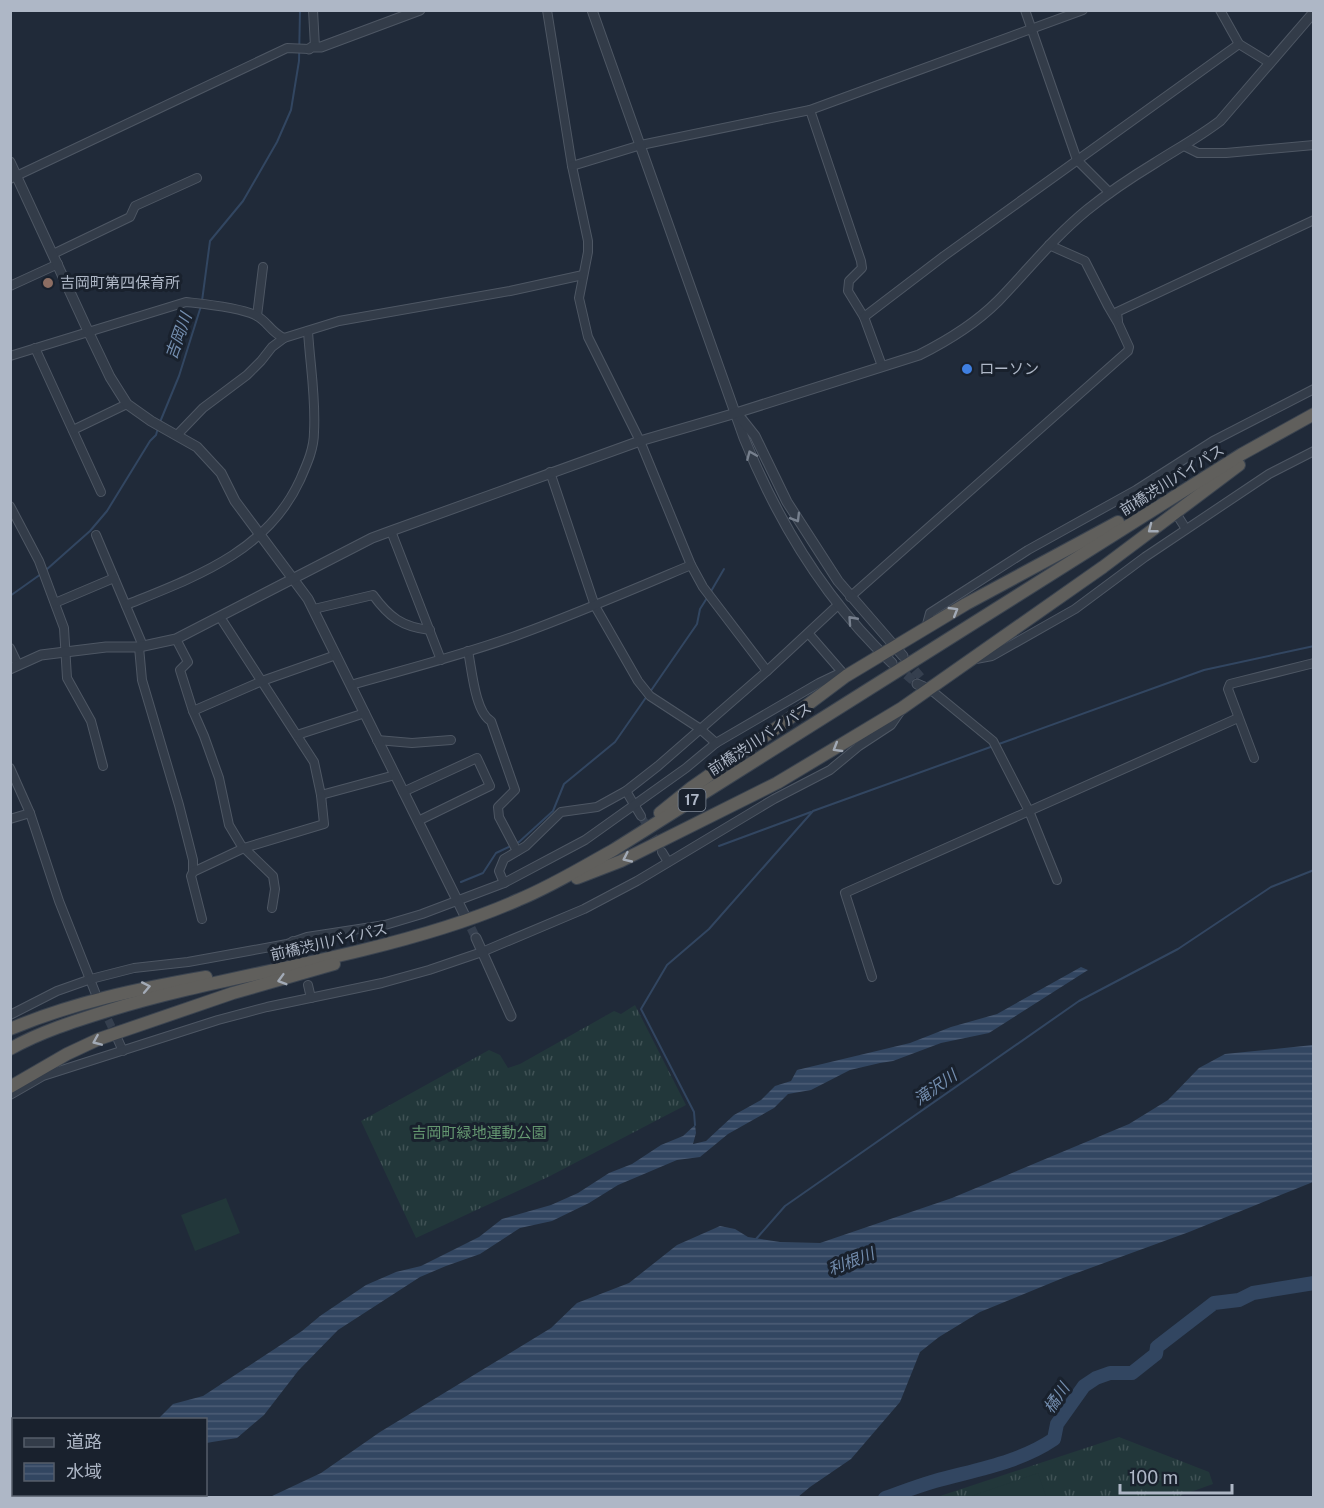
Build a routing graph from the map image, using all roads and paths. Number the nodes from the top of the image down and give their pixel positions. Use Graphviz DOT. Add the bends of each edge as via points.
graph roads {
  1 [pos="313,10"];
  2 [pos="420,10"];
  3 [pos="547,10"];
  4 [pos="592,10"];
  5 [pos="1025,10"];
  6 [pos="1083,10"];
  7 [pos="1220,10"];
  8 [pos="1314,12"];
  9 [pos="1031,28"];
  10 [pos="1239,44"];
  11 [pos="312,48"];
  12 [pos="1270,63"];
  13 [pos="810,110"];
  14 [pos="641,145"];
  15 [pos="1314,145"];
  16 [pos="1184,146"];
  17 [pos="1077,160"];
  18 [pos="10,162"];
  19 [pos="572,166"];
  20 [pos="14,178"];
  21 [pos="197,178"];
  22 [pos="1110,193"];
  23 [pos="1314,220"];
  24 [pos="1049,245"];
  25 [pos="53,254"];
  26 [pos="57,264"];
  27 [pos="263,267"];
  28 [pos="583,275"];
  29 [pos="10,286"];
  30 [pos="257,316"];
  31 [pos="864,317"];
  32 [pos="1118,323"];
  33 [pos="88,331"];
  34 [pos="308,331"];
  35 [pos="284,338"];
  36 [pos="35,348"];
  37 [pos="10,356"];
  38 [pos="882,366"];
  39 [pos="1314,389"];
  40 [pos="127,404"];
  41 [pos="736,413"];
  42 [pos="1314,414"];
  43 [pos="1301,421"];
  44 [pos="73,430"];
  45 [pos="174,433"];
  46 [pos="640,441"];
  47 [pos="1314,452"];
  48 [pos="1242,454"];
  49 [pos="550,472"];
  50 [pos="1155,478"];
  51 [pos="1162,491"];
  52 [pos="101,492"];
  53 [pos="10,506"];
  54 [pos="1179,518"];
  55 [pos="1186,530"];
  56 [pos="391,531"];
  57 [pos="96,535"];
  58 [pos="260,536"];
  59 [pos="692,565"];
  60 [pos="114,578"];
  61 [pos="295,579"];
  62 [pos="850,597"];
  63 [pos="55,603"];
  64 [pos="126,604"];
  65 [pos="838,605"];
  66 [pos="595,606"];
  67 [pos="314,609"];
  68 [pos="220,617"];
  69 [pos="926,628"];
  70 [pos="430,630"];
  71 [pos="809,634"];
  72 [pos="176,639"];
  73 [pos="141,647"];
  74 [pos="10,648"];
  75 [pos="65,651"];
  76 [pos="468,651"];
  77 [pos="899,651"];
  78 [pos="336,655"];
  79 [pos="888,659"];
  80 [pos="974,659"];
  81 [pos="441,660"];
  82 [pos="1314,663"];
  83 [pos="14,667"];
  84 [pos="767,671"];
  85 [pos="844,674"];
  86 [pos="262,681"];
  87 [pos="924,684"];
  88 [pos="351,685"];
  89 [pos="902,708"];
  90 [pos="193,711"];
  91 [pos="365,713"];
  92 [pos="1238,718"];
  93 [pos="699,728"];
  94 [pos="297,735"];
  95 [pos="377,740"];
  96 [pos="451,740"];
  97 [pos="716,743"];
  98 [pos="1254,758"];
  99 [pos="103,766"];
  100 [pos="10,768"];
  101 [pos="395,776"];
  102 [pos="626,791"];
  103 [pos="403,792"];
  104 [pos="321,795"];
  105 [pos="635,805"];
  106 [pos="1029,811"];
  107 [pos="30,813"];
  108 [pos="641,816"];
  109 [pos="10,819"];
  110 [pos="418,821"];
  111 [pos="244,848"];
  112 [pos="516,849"];
  113 [pos="615,849"];
  114 [pos="662,852"];
  115 [pos="668,862"];
  116 [pos="193,872"];
  117 [pos="1057,880"];
  118 [pos="504,883"];
  119 [pos="458,900"];
  120 [pos="518,901"];
  121 [pos="272,908"];
  122 [pos="464,914"];
  123 [pos="202,919"];
  124 [pos="438,930"];
  125 [pos="476,938"];
  126 [pos="294,941"];
  127 [pos="363,950"];
  128 [pos="482,952"];
  129 [pos="298,953"];
  130 [pos="872,977"];
  131 [pos="91,979"];
  132 [pos="308,986"];
  133 [pos="95,992"];
  134 [pos="311,998"];
  135 [pos="10,1015"];
  136 [pos="511,1016"];
  137 [pos="10,1029"];
  138 [pos="118,1040"];
  139 [pos="10,1049"];
  140 [pos="123,1051"];
  141 [pos="10,1087"];
  142 [pos="10,1095"];
  1 -- 11 [label="street"];
  2 -- 11 [label="street"];
  3 -- 19 [label="street"];
  4 -- 14 [label="street"];
  5 -- 9 [label="street"];
  6 -- 9 [label="street"];
  7 -- 10 [label="street"];
  8 -- 12 [label="street"];
  9 -- 13 [label="street"];
  9 -- 17 [label="street"];
  10 -- 12 [label="street"];
  10 -- 17 [label="street"];
  11 -- 20 [label="street" via="290,48"];
  12 -- 16 [label="street" via="1220,121"];
  13 -- 14 [label="street"];
  13 -- 31 [label="street" via="861,261 862,268 847,286"];
  14 -- 19 [label="street"];
  14 -- 41 [label="street"];
  15 -- 16 [label="street" via="1208,153"];
  16 -- 22 [label="street"];
  17 -- 22 [label="street"];
  17 -- 31 [label="street"];
  18 -- 20 [label="street"];
  19 -- 28 [label="street" via="588,241"];
  20 -- 25 [label="street"];
  21 -- 25 [label="street" via="135,206 130,217"];
  22 -- 24 [label="street"];
  23 -- 32 [label="street" via="1117,312"];
  24 -- 32 [label="street" via="1085,261"];
  24 -- 38 [label="street" via="996,303 967,326 919,355"];
  25 -- 26 [label="street"];
  26 -- 29 [label="street"];
  26 -- 33 [label="street"];
  27 -- 30 [label="street"];
  28 -- 34 [label="street" via="339,321"];
  28 -- 46 [label="street" via="579,298 588,337"];
  30 -- 33 [label="street" via="186,302"];
  30 -- 35 [label="street"];
  31 -- 38 [label="street"];
  32 -- 62 [label="street" via="1128,351"];
  33 -- 36 [label="street"];
  33 -- 40 [label="street"];
  34 -- 35 [label="street"];
  34 -- 58 [label="street" via="315,398 312,446 286,507"];
  35 -- 45 [label="street" via="247,375"];
  36 -- 37 [label="street"];
  36 -- 44 [label="street"];
  38 -- 41 [label="street"];
  39 -- 50 [label="street" via="1213,441"];
  40 -- 44 [label="street"];
  40 -- 45 [label="street"];
  41 -- 46 [label="street"];
  41 -- 62 [label="street, one-way" via="755,436 801,525"];
  65 -- 41 [label="street, one-way" via="774,507"];
  42 -- 43 [label="highway, 前橋渋川バイパス / 17"];
  43 -- 48 [label="highway, 前橋渋川バイパス / 17"];
  43 -- 80 [label="highway, one-way"];
  44 -- 52 [label="street"];
  45 -- 58 [label="street" via="197,447 221,473"];
  46 -- 49 [label="street"];
  46 -- 59 [label="street"];
  47 -- 55 [label="street" via="1269,474"];
  69 -- 48 [label="highway, one-way" via="1130,516 1215,463"];
  48 -- 113 [label="highway, 前橋渋川バイパス / 17"];
  49 -- 56 [label="street"];
  49 -- 66 [label="street"];
  50 -- 51 [label="street"];
  50 -- 69 [label="street" via="987,575 930,613"];
  53 -- 63 [label="street" via="39,561"];
  54 -- 55 [label="street"];
  55 -- 80 [label="street" via="1075,609 992,656"];
  56 -- 61 [label="street"];
  56 -- 70 [label="street"];
  57 -- 60 [label="street"];
  58 -- 61 [label="street"];
  58 -- 64 [label="street" via="183,581"];
  59 -- 66 [label="street"];
  59 -- 84 [label="street" via="712,602"];
  60 -- 63 [label="street"];
  60 -- 64 [label="street"];
  61 -- 67 [label="street"];
  61 -- 68 [label="street"];
  62 -- 77 [label="street"];
  63 -- 75 [label="street" via="64,628"];
  64 -- 73 [label="street"];
  65 -- 71 [label="street"];
  79 -- 65 [label="street, one-way"];
  66 -- 76 [label="street"];
  66 -- 93 [label="street" via="650,696"];
  67 -- 70 [label="street" via="373,595 386,613 412,628"];
  67 -- 78 [label="street"];
  68 -- 72 [label="street"];
  68 -- 86 [label="street"];
  69 -- 77 [label="highway"];
  70 -- 81 [label="street"];
  71 -- 84 [label="street"];
  71 -- 85 [label="street"];
  72 -- 73 [label="street"];
  72 -- 90 [label="street" via="188,662 180,670"];
  73 -- 75 [label="street"];
  73 -- 116 [label="street" via="142,680 179,805"];
  74 -- 83 [label="street"];
  75 -- 83 [label="street" via="41,655"];
  75 -- 99 [label="street" via="67,678 91,722"];
  76 -- 81 [label="street"];
  76 -- 112 [label="street" via="477,699 484,717 491,721 515,790 498,807 499,817"];
  77 -- 79 [label="highway"];
  78 -- 86 [label="street"];
  78 -- 88 [label="street"];
  79 -- 85 [label="highway"];
  80 -- 87 [label="highway"];
  81 -- 88 [label="street"];
  82 -- 92 [label="street" via="1230,684 1228,689"];
  84 -- 93 [label="street"];
  85 -- 97 [label="street" via="819,683"];
  85 -- 113 [label="highway"];
  86 -- 90 [label="street"];
  86 -- 94 [label="street"];
  87 -- 89 [label="highway"];
  87 -- 106 [label="street" via="993,741"];
  88 -- 91 [label="street"];
  89 -- 115 [label="street" via="891,725 830,770"];
  89 -- 120 [label="highway, one-way" via="787,777 706,819 621,861"];
  90 -- 111 [label="street" via="219,778 229,825"];
  91 -- 94 [label="street"];
  91 -- 95 [label="street"];
  92 -- 98 [label="street"];
  92 -- 106 [label="street"];
  93 -- 97 [label="street"];
  93 -- 102 [label="street"];
  94 -- 104 [label="street" via="314,762"];
  95 -- 96 [label="street"];
  95 -- 101 [label="street"];
  97 -- 105 [label="street"];
  100 -- 107 [label="street"];
  101 -- 103 [label="street"];
  101 -- 104 [label="street"];
  102 -- 105 [label="street"];
  102 -- 112 [label="street" via="597,807 561,812 526,846"];
  103 -- 110 [label="street"];
  103 -- 110 [label="street" via="477,758 490,786"];
  104 -- 111 [label="street" via="324,824"];
  105 -- 108 [label="street"];
  105 -- 118 [label="street" via="585,840"];
  106 -- 117 [label="street"];
  106 -- 130 [label="street" via="845,893"];
  107 -- 109 [label="street"];
  107 -- 131 [label="street" via="59,901"];
  110 -- 119 [label="street"];
  111 -- 116 [label="street"];
  111 -- 121 [label="street" via="273,876"];
  112 -- 118 [label="street" via="504,859 499,871"];
  113 -- 120 [label="highway, 前橋渋川バイパス / 17"];
  114 -- 115 [label="street"];
  115 -- 128 [label="street" via="584,909"];
  116 -- 123 [label="street"];
  118 -- 119 [label="street"];
  119 -- 122 [label="street"];
  119 -- 126 [label="street" via="385,925"];
  120 -- 124 [label="highway, 前橋渋川バイパス / 17"];
  124 -- 127 [label="highway, 前橋渋川バイパス / 17"];
  124 -- 141 [label="highway, one-way" via="138,1025 67,1054"];
  125 -- 128 [label="street"];
  126 -- 129 [label="street"];
  126 -- 131 [label="street"];
  137 -- 127 [label="highway, one-way" via="51,1012 128,991"];
  127 -- 139 [label="highway, 前橋渋川バイパス / 17" via="138,1002 78,1020"];
  128 -- 134 [label="street" via="382,983"];
  128 -- 136 [label="street"];
  131 -- 133 [label="street"];
  131 -- 135 [label="street"];
  132 -- 134 [label="street"];
  134 -- 140 [label="street" via="218,1020"];
  138 -- 140 [label="street"];
  140 -- 142 [label="street" via="43,1076"];
}
